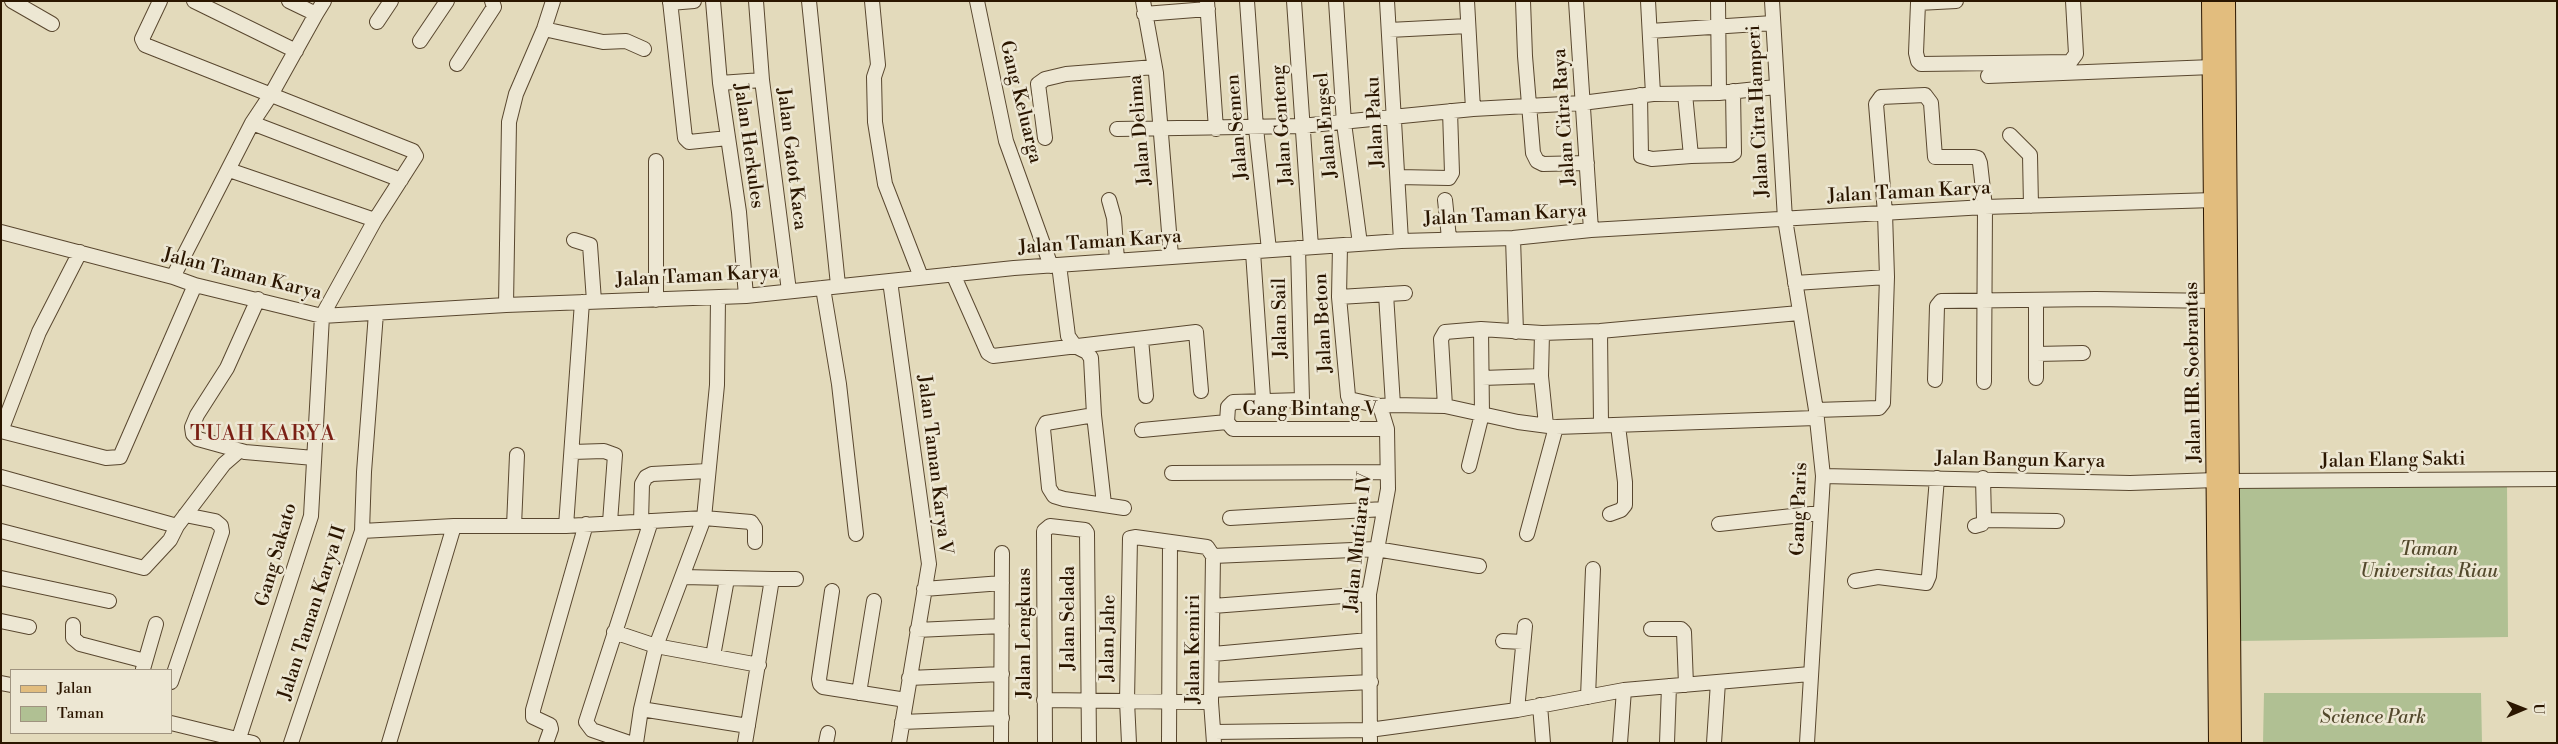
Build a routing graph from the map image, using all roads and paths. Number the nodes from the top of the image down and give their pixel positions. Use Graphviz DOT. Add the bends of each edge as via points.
graph roads {
  1 [pos="12,1"];
  2 [pos="160,1"];
  3 [pos="194,1"];
  4 [pos="289,1"];
  5 [pos="324,1"];
  6 [pos="391,1"];
  7 [pos="447,1"];
  8 [pos="492,1"];
  9 [pos="553,1"];
  10 [pos="694,1"];
  11 [pos="713,1"];
  12 [pos="756,1"];
  13 [pos="808,1"];
  14 [pos="872,1"];
  15 [pos="977,1"];
  16 [pos="1247,1"];
  17 [pos="1294,1"];
  18 [pos="1336,1"];
  19 [pos="1387,1"];
  20 [pos="1467,1"];
  21 [pos="1523,1"];
  22 [pos="1576,1"];
  23 [pos="1648,1"];
  24 [pos="1718,1"];
  25 [pos="1772,1"];
  26 [pos="1956,1"];
  27 [pos="2073,1"];
  28 [pos="2212,1"];
  29 [pos="2226,1"];
  30 [pos="670,2"];
  31 [pos="1208,5"];
  32 [pos="1143,7"];
  33 [pos="316,14"];
  34 [pos="377,22"];
  35 [pos="1773,23"];
  36 [pos="52,24"];
  37 [pos="1468,26"];
  38 [pos="1719,26"];
  39 [pos="544,29"];
  40 [pos="1389,30"];
  41 [pos="1650,30"];
  42 [pos="420,41"];
  43 [pos="644,49"];
  44 [pos="296,52"];
  45 [pos="457,64"];
  46 [pos="1155,67"];
  47 [pos="2212,67"];
  48 [pos="1986,70"];
  49 [pos="762,80"];
  50 [pos="720,83"];
  51 [pos="1776,87"];
  52 [pos="1733,91"];
  53 [pos="1718,93"];
  54 [pos="272,94"];
  55 [pos="1685,94"];
  56 [pos="1646,95"];
  57 [pos="1582,103"];
  58 [pos="1529,106"];
  59 [pos="1473,109"];
  60 [pos="1450,112"];
  61 [pos="1395,116"];
  62 [pos="252,122"];
  63 [pos="1344,123"];
  64 [pos="1301,126"];
  65 [pos="1256,128"];
  66 [pos="1117,129"];
  67 [pos="1159,129"];
  68 [pos="1216,129"];
  69 [pos="2010,136"];
  70 [pos="728,138"];
  71 [pos="1045,138"];
  72 [pos="1691,156"];
  73 [pos="656,161"];
  74 [pos="1587,163"];
  75 [pos="229,170"];
  76 [pos="1398,177"];
  77 [pos="400,180"];
  78 [pos="1108,200"];
  79 [pos="1445,200"];
  80 [pos="2214,200"];
  81 [pos="1985,206"];
  82 [pos="2031,206"];
  83 [pos="1885,213"];
  84 [pos="1784,219"];
  85 [pos="375,220"];
  86 [pos="1591,230"];
  87 [pos="1,232"];
  88 [pos="1449,238"];
  89 [pos="1512,238"];
  90 [pos="574,240"];
  91 [pos="1401,241"];
  92 [pos="1360,244"];
  93 [pos="1340,246"];
  94 [pos="1305,247"];
  95 [pos="1269,250"];
  96 [pos="80,252"];
  97 [pos="1252,252"];
  98 [pos="1171,256"];
  99 [pos="1117,260"];
  100 [pos="1055,265"];
  101 [pos="953,274"];
  102 [pos="173,277"];
  103 [pos="921,277"];
  104 [pos="1887,277"];
  105 [pos="890,281"];
  106 [pos="1795,283"];
  107 [pos="195,285"];
  108 [pos="838,285"];
  109 [pos="823,288"];
  110 [pos="789,291"];
  111 [pos="1405,293"];
  112 [pos="1386,294"];
  113 [pos="1984,294"];
  114 [pos="746,296"];
  115 [pos="1339,297"];
  116 [pos="718,298"];
  117 [pos="258,299"];
  118 [pos="656,300"];
  119 [pos="2036,300"];
  120 [pos="2214,301"];
  121 [pos="588,302"];
  122 [pos="506,305"];
  123 [pos="376,313"];
  124 [pos="1799,313"];
  125 [pos="322,316"];
  126 [pos="1481,329"];
  127 [pos="1600,331"];
  128 [pos="1516,332"];
  129 [pos="1542,334"];
  130 [pos="1141,339"];
  131 [pos="1075,346"];
  132 [pos="2083,353"];
  133 [pos="2036,354"];
  134 [pos="1541,376"];
  135 [pos="1482,378"];
  136 [pos="2036,378"];
  137 [pos="1934,380"];
  138 [pos="1984,382"];
  139 [pos="2222,387"];
  140 [pos="1201,391"];
  141 [pos="1146,396"];
  142 [pos="1261,402"];
  143 [pos="1386,406"];
  144 [pos="1445,406"];
  145 [pos="1482,414"];
  146 [pos="1816,414"];
  147 [pos="1094,415"];
  148 [pos="1601,424"];
  149 [pos="1230,426"];
  150 [pos="1551,426"];
  151 [pos="1618,426"];
  152 [pos="1387,429"];
  153 [pos="1142,430"];
  154 [pos="1,431"];
  155 [pos="239,451"];
  156 [pos="572,452"];
  157 [pos="517,455"];
  158 [pos="314,458"];
  159 [pos="1469,466"];
  160 [pos="707,471"];
  161 [pos="1386,472"];
  162 [pos="1172,473"];
  163 [pos="1823,476"];
  164 [pos="1,477"];
  165 [pos="1937,478"];
  166 [pos="1983,478"];
  167 [pos="2557,479"];
  168 [pos="2223,480"];
  169 [pos="1104,504"];
  170 [pos="1124,508"];
  171 [pos="1384,509"];
  172 [pos="1610,514"];
  173 [pos="1820,514"];
  174 [pos="185,515"];
  175 [pos="704,518"];
  176 [pos="1230,518"];
  177 [pos="646,521"];
  178 [pos="2058,521"];
  179 [pos="610,522"];
  180 [pos="586,524"];
  181 [pos="1719,524"];
  182 [pos="177,526"];
  183 [pos="454,526"];
  184 [pos="514,526"];
  185 [pos="566,526"];
  186 [pos="1050,526"];
  187 [pos="2223,529"];
  188 [pos="1,531"];
  189 [pos="362,531"];
  190 [pos="856,534"];
  191 [pos="1527,534"];
  192 [pos="755,542"];
  193 [pos="1170,542"];
  194 [pos="1376,549"];
  195 [pos="1002,553"];
  196 [pos="1213,556"];
  197 [pos="1480,566"];
  198 [pos="1593,569"];
  199 [pos="683,577"];
  200 [pos="1,578"];
  201 [pos="727,579"];
  202 [pos="772,579"];
  203 [pos="796,579"];
  204 [pos="1855,581"];
  205 [pos="1002,583"];
  206 [pos="924,589"];
  207 [pos="832,592"];
  208 [pos="1369,594"];
  209 [pos="110,601"];
  210 [pos="874,601"];
  211 [pos="1213,606"];
  212 [pos="1,621"];
  213 [pos="156,624"];
  214 [pos="73,625"];
  215 [pos="1002,626"];
  216 [pos="1525,626"];
  217 [pos="29,628"];
  218 [pos="1651,629"];
  219 [pos="917,630"];
  220 [pos="614,632"];
  221 [pos="1369,640"];
  222 [pos="1503,641"];
  223 [pos="1523,642"];
  224 [pos="656,646"];
  225 [pos="1213,654"];
  226 [pos="713,656"];
  227 [pos="759,665"];
  228 [pos="144,666"];
  229 [pos="1002,674"];
  230 [pos="1810,674"];
  231 [pos="910,678"];
  232 [pos="172,679"];
  233 [pos="1371,682"];
  234 [pos="1718,682"];
  235 [pos="1686,685"];
  236 [pos="1669,686"];
  237 [pos="1624,690"];
  238 [pos="859,692"];
  239 [pos="1212,696"];
  240 [pos="1588,697"];
  241 [pos="906,700"];
  242 [pos="1044,700"];
  243 [pos="1088,701"];
  244 [pos="1127,701"];
  245 [pos="1168,702"];
  246 [pos="1540,706"];
  247 [pos="641,709"];
  248 [pos="1517,710"];
  249 [pos="1002,718"];
  250 [pos="902,722"];
  251 [pos="172,723"];
  252 [pos="748,726"];
  253 [pos="1214,737"];
  254 [pos="1370,737"];
  255 [pos="246,741"];
  256 [pos="291,743"];
  257 [pos="389,743"];
  258 [pos="546,743"];
  259 [pos="630,743"];
  260 [pos="636,743"];
  261 [pos="744,743"];
  262 [pos="899,743"];
  263 [pos="1002,743"];
  264 [pos="1045,743"];
  265 [pos="1089,743"];
  266 [pos="1129,743"];
  267 [pos="1169,743"];
  268 [pos="1543,743"];
  269 [pos="1620,743"];
  270 [pos="1667,743"];
  271 [pos="1714,743"];
  272 [pos="1807,743"];
  273 [pos="2218,743"];
  274 [pos="2232,743"];
  1 -- 36 [label="street"];
  2 -- 54 [label="street" via="142,38 144,45"];
  3 -- 44 [label="street"];
  4 -- 33 [label="street"];
  5 -- 33 [label="street"];
  6 -- 34 [label="street"];
  7 -- 42 [label="street"];
  8 -- 45 [label="street" via="494,7"];
  9 -- 39 [label="street"];
  10 -- 30 [label="street"];
  11 -- 50 [label="street, Jalan Herkules"];
  12 -- 49 [label="street, Jalan Gatot Kaca"];
  13 -- 108 [label="street"];
  14 -- 103 [label="street" via="878,65 874,77 875,122 886,184"];
  15 -- 100 [label="street, Gang Keluarga" via="1006,141"];
  16 -- 65 [label="street, Jalan Semen"];
  17 -- 64 [label="street, Jalan Genteng"];
  18 -- 63 [label="street, Jalan Engsel"];
  19 -- 40 [label="street, Jalan Paku"];
  20 -- 37 [label="street"];
  21 -- 58 [label="street"];
  22 -- 57 [label="street, Jalan Citra Raya"];
  23 -- 41 [label="street"];
  24 -- 38 [label="street"];
  25 -- 35 [label="street, Jalan Citra Hamperi"];
  26 -- 48 [label="street" via="1918,3 1918,61 1921,64"];
  27 -- 48 [label="street" via="2076,54 2070,62"];
  28 -- 47 [label="main road, Jalan HR. Soebrantas"];
  29 -- 139 [label="main road, Jalan HR. Soebrantas"];
  30 -- 70 [label="street" via="687,141"];
  31 -- 32 [label="street"];
  31 -- 68 [label="street"];
  32 -- 46 [label="street, Jalan Delima"];
  33 -- 44 [label="street"];
  35 -- 38 [label="street"];
  35 -- 51 [label="street, Jalan Citra Hamperi"];
  37 -- 40 [label="street"];
  37 -- 59 [label="street"];
  38 -- 41 [label="street"];
  38 -- 53 [label="street"];
  39 -- 43 [label="street" via="603,42 626,41"];
  39 -- 122 [label="street" via="516,94 509,122"];
  40 -- 61 [label="street, Jalan Paku"];
  41 -- 56 [label="street"];
  44 -- 54 [label="street"];
  46 -- 67 [label="street, Jalan Delima"];
  46 -- 71 [label="street" via="1066,74 1045,79 1038,84"];
  47 -- 48 [label="street"];
  47 -- 80 [label="main road, Jalan HR. Soebrantas"];
  49 -- 50 [label="street"];
  49 -- 110 [label="street, Jalan Gatot Kaca"];
  50 -- 70 [label="street, Jalan Herkules"];
  51 -- 52 [label="street"];
  51 -- 84 [label="street, Jalan Citra Hamperi"];
  52 -- 53 [label="street"];
  52 -- 72 [label="street" via="1734,153"];
  53 -- 55 [label="street"];
  54 -- 62 [label="street"];
  54 -- 77 [label="street" via="414,151 416,158"];
  55 -- 56 [label="street"];
  55 -- 72 [label="street"];
  56 -- 57 [label="street"];
  56 -- 72 [label="street" via="1641,156 1652,159"];
  57 -- 58 [label="street"];
  57 -- 74 [label="street, Jalan Citra Raya"];
  58 -- 59 [label="street"];
  58 -- 74 [label="street" via="1533,153 1537,161 1543,164"];
  59 -- 60 [label="street"];
  60 -- 61 [label="street"];
  60 -- 76 [label="street" via="1452,173 1449,178"];
  61 -- 63 [label="street"];
  61 -- 76 [label="street, Jalan Paku"];
  62 -- 75 [label="street"];
  62 -- 77 [label="street"];
  63 -- 64 [label="street"];
  63 -- 92 [label="street, Jalan Engsel"];
  64 -- 65 [label="street"];
  64 -- 94 [label="street, Jalan Genteng"];
  65 -- 68 [label="street"];
  65 -- 95 [label="street, Jalan Semen"];
  66 -- 67 [label="street"];
  67 -- 68 [label="street"];
  67 -- 98 [label="street, Jalan Delima"];
  69 -- 82 [label="street" via="2030,155"];
  70 -- 114 [label="street, Jalan Herkules" via="739,212"];
  73 -- 118 [label="street"];
  74 -- 86 [label="street, Jalan Citra Raya"];
  75 -- 85 [label="street"];
  75 -- 102 [label="street"];
  76 -- 91 [label="street, Jalan Paku"];
  77 -- 85 [label="street"];
  78 -- 99 [label="street" via="1114,218"];
  79 -- 88 [label="street"];
  80 -- 82 [label="street, Jalan Taman Karya"];
  80 -- 120 [label="main road, Jalan HR. Soebrantas"];
  81 -- 82 [label="street, Jalan Taman Karya"];
  81 -- 83 [label="street, Jalan Taman Karya"];
  81 -- 83 [label="street" via="1978,158 1935,156 1929,99 1925,95 1881,97 1876,104"];
  81 -- 113 [label="street"];
  83 -- 84 [label="street, Jalan Taman Karya"];
  83 -- 104 [label="street"];
  84 -- 86 [label="street, Jalan Taman Karya"];
  84 -- 106 [label="street, Gang Paris"];
  85 -- 125 [label="street"];
  86 -- 89 [label="street, Jalan Taman Karya"];
  87 -- 96 [label="street, Jalan Taman Karya"];
  88 -- 89 [label="street, Jalan Taman Karya"];
  88 -- 91 [label="street, Jalan Taman Karya"];
  89 -- 128 [label="street"];
  90 -- 121 [label="street" via="590,245"];
  91 -- 92 [label="street, Jalan Taman Karya"];
  92 -- 93 [label="street, Jalan Taman Karya"];
  93 -- 94 [label="street, Jalan Taman Karya"];
  93 -- 115 [label="street, Jalan Beton"];
  94 -- 95 [label="street, Jalan Taman Karya"];
  94 -- 142 [label="street, Jalan Sail" via="1302,400"];
  95 -- 97 [label="street, Jalan Taman Karya"];
  96 -- 102 [label="street, Jalan Taman Karya"];
  96 -- 154 [label="street" via="39,332"];
  97 -- 98 [label="street, Jalan Taman Karya"];
  97 -- 142 [label="street"];
  98 -- 99 [label="street, Jalan Taman Karya"];
  99 -- 100 [label="street, Jalan Taman Karya"];
  100 -- 101 [label="street, Jalan Taman Karya"];
  100 -- 131 [label="street, Gang Keluarga" via="1068,336"];
  101 -- 103 [label="street, Jalan Taman Karya"];
  101 -- 131 [label="street" via="988,353 993,356"];
  102 -- 107 [label="street, Jalan Taman Karya"];
  103 -- 105 [label="street, Jalan Taman Karya"];
  104 -- 106 [label="street"];
  104 -- 146 [label="street" via="1880,408"];
  105 -- 108 [label="street, Jalan Taman Karya"];
  105 -- 206 [label="street, Jalan Taman Karya V" via="928,547 929,564"];
  106 -- 124 [label="street, Gang Paris"];
  107 -- 117 [label="street, Jalan Taman Karya"];
  107 -- 154 [label="street" via="120,457 106,458"];
  108 -- 109 [label="street, Jalan Taman Karya"];
  109 -- 110 [label="street, Jalan Taman Karya"];
  109 -- 190 [label="street" via="839,384"];
  110 -- 114 [label="street, Jalan Taman Karya"];
  111 -- 112 [label="street"];
  112 -- 115 [label="street"];
  112 -- 143 [label="street, Jalan Mutiara IV"];
  113 -- 119 [label="street"];
  113 -- 137 [label="street" via="1941,302 1937,306"];
  113 -- 138 [label="street"];
  114 -- 116 [label="street, Jalan Taman Karya"];
  115 -- 143 [label="street, Jalan Beton" via="1349,399"];
  116 -- 118 [label="street, Jalan Taman Karya"];
  116 -- 160 [label="street" via="717,385"];
  117 -- 125 [label="street, Jalan Taman Karya"];
  117 -- 155 [label="street" via="227,368 192,427 198,439"];
  118 -- 121 [label="street, Jalan Taman Karya"];
  119 -- 120 [label="street"];
  119 -- 133 [label="street"];
  120 -- 139 [label="main road, Jalan HR. Soebrantas"];
  121 -- 122 [label="street, Jalan Taman Karya"];
  121 -- 156 [label="street"];
  122 -- 123 [label="street, Jalan Taman Karya"];
  123 -- 125 [label="street, Jalan Taman Karya"];
  123 -- 189 [label="street, Jalan Taman Karya II"];
  124 -- 127 [label="street"];
  124 -- 146 [label="street, Gang Paris"];
  125 -- 158 [label="street, Gang Sakato"];
  126 -- 128 [label="street"];
  126 -- 135 [label="street"];
  126 -- 144 [label="street" via="1445,332 1442,339"];
  127 -- 129 [label="street"];
  127 -- 148 [label="street"];
  128 -- 129 [label="street"];
  129 -- 134 [label="street"];
  130 -- 131 [label="street"];
  130 -- 140 [label="street" via="1196,332"];
  130 -- 141 [label="street"];
  131 -- 147 [label="street" via="1091,358"];
  132 -- 133 [label="street"];
  133 -- 136 [label="street"];
  134 -- 135 [label="street"];
  134 -- 150 [label="street"];
  135 -- 145 [label="street"];
  139 -- 168 [label="main road, Jalan HR. Soebrantas"];
  142 -- 149 [label="street" via="1233,402 1228,407"];
  143 -- 144 [label="street"];
  143 -- 152 [label="street, Jalan Mutiara IV"];
  144 -- 145 [label="street"];
  145 -- 150 [label="street"];
  145 -- 159 [label="street"];
  146 -- 151 [label="street"];
  146 -- 163 [label="street, Gang Paris"];
  147 -- 169 [label="street"];
  147 -- 169 [label="street" via="1046,423 1043,429 1049,488 1054,496 1064,499"];
  148 -- 150 [label="street"];
  148 -- 151 [label="street"];
  149 -- 152 [label="street, Gang Bintang V"];
  149 -- 153 [label="street, Gang Bintang V"];
  150 -- 191 [label="street"];
  151 -- 172 [label="street" via="1626,505"];
  152 -- 161 [label="street, Jalan Mutiara IV"];
  155 -- 158 [label="street"];
  155 -- 174 [label="street" via="224,464"];
  156 -- 179 [label="street" via="604,451 615,455"];
  156 -- 185 [label="street"];
  157 -- 184 [label="street"];
  158 -- 255 [label="street, Gang Sakato" via="311,516"];
  160 -- 175 [label="street"];
  160 -- 177 [label="street" via="646,477 642,484"];
  161 -- 162 [label="street"];
  161 -- 171 [label="street, Jalan Mutiara IV" via="1388,489"];
  163 -- 165 [label="street, Jalan Bangun Karya"];
  163 -- 173 [label="street, Gang Paris"];
  164 -- 182 [label="street"];
  165 -- 166 [label="street, Jalan Bangun Karya"];
  165 -- 204 [label="street" via="1926,583 1884,578"];
  166 -- 168 [label="street, Jalan Bangun Karya" via="2130,483"];
  166 -- 178 [label="street" via="1979,523"];
  167 -- 168 [label="street, Jalan Elang Sakti"];
  168 -- 187 [label="main road, Jalan HR. Soebrantas"];
  169 -- 170 [label="street"];
  171 -- 176 [label="street"];
  171 -- 194 [label="street, Jalan Mutiara IV"];
  173 -- 181 [label="street"];
  173 -- 230 [label="street, Gang Paris"];
  174 -- 182 [label="street"];
  174 -- 232 [label="street" via="215,521 222,532"];
  175 -- 177 [label="street"];
  175 -- 192 [label="street" via="751,522 755,528"];
  175 -- 199 [label="street"];
  177 -- 179 [label="street"];
  177 -- 220 [label="street"];
  179 -- 180 [label="street"];
  180 -- 185 [label="street"];
  180 -- 258 [label="street" via="533,710 533,718 550,724"];
  182 -- 188 [label="street" via="170,540 146,568"];
  183 -- 184 [label="street"];
  183 -- 189 [label="street"];
  183 -- 257 [label="street"];
  184 -- 185 [label="street"];
  186 -- 242 [label="street, Jalan Lengkuas" via="1044,531"];
  186 -- 243 [label="street, Jalan Selada" via="1085,530 1087,533"];
  187 -- 273 [label="main road, Jalan HR. Soebrantas"];
  187 -- 274 [label="main road, Jalan HR. Soebrantas"];
  189 -- 256 [label="street, Jalan Taman Karya II"];
  193 -- 196 [label="street" via="1206,547"];
  193 -- 244 [label="street, Jalan Jahe" via="1130,538"];
  193 -- 245 [label="street"];
  194 -- 196 [label="street"];
  194 -- 197 [label="street"];
  194 -- 208 [label="street, Jalan Mutiara IV"];
  195 -- 205 [label="street"];
  196 -- 211 [label="street, Jalan Kemiri"];
  198 -- 240 [label="street"];
  199 -- 201 [label="street"];
  199 -- 224 [label="street"];
  200 -- 209 [label="street"];
  201 -- 202 [label="street"];
  201 -- 226 [label="street"];
  202 -- 203 [label="street"];
  202 -- 227 [label="street"];
  205 -- 206 [label="street"];
  205 -- 215 [label="street"];
  206 -- 219 [label="street, Jalan Taman Karya V"];
  207 -- 238 [label="street" via="820,684 822,687"];
  208 -- 211 [label="street"];
  208 -- 221 [label="street, Jalan Mutiara IV"];
  210 -- 238 [label="street"];
  211 -- 225 [label="street, Jalan Kemiri"];
  212 -- 217 [label="street"];
  213 -- 228 [label="street"];
  214 -- 228 [label="street" via="73,638 80,644"];
  215 -- 219 [label="street"];
  215 -- 229 [label="street"];
  216 -- 223 [label="street"];
  218 -- 235 [label="street" via="1681,629 1684,632"];
  219 -- 231 [label="street, Jalan Taman Karya V"];
  220 -- 224 [label="street"];
  220 -- 259 [label="street" via="586,722 592,730"];
  221 -- 225 [label="street"];
  221 -- 233 [label="street, Jalan Mutiara IV"];
  222 -- 223 [label="street"];
  223 -- 248 [label="street"];
  224 -- 226 [label="street"];
  224 -- 247 [label="street"];
  225 -- 239 [label="street, Jalan Kemiri"];
  226 -- 227 [label="street"];
  227 -- 252 [label="street"];
  229 -- 231 [label="street"];
  229 -- 249 [label="street"];
  230 -- 234 [label="street"];
  230 -- 272 [label="street, Gang Paris"];
  231 -- 241 [label="street, Jalan Taman Karya V"];
  233 -- 239 [label="street"];
  233 -- 254 [label="street, Jalan Mutiara IV"];
  234 -- 235 [label="street"];
  234 -- 271 [label="street"];
  235 -- 236 [label="street"];
  236 -- 237 [label="street"];
  236 -- 270 [label="street"];
  237 -- 240 [label="street"];
  237 -- 269 [label="street"];
  238 -- 241 [label="street"];
  239 -- 245 [label="street"];
  239 -- 253 [label="street, Jalan Kemiri"];
  240 -- 246 [label="street"];
  241 -- 250 [label="street, Jalan Taman Karya V"];
  242 -- 243 [label="street"];
  242 -- 264 [label="street, Jalan Lengkuas"];
  243 -- 244 [label="street"];
  243 -- 265 [label="street, Jalan Selada"];
  244 -- 245 [label="street"];
  244 -- 266 [label="street, Jalan Jahe"];
  245 -- 267 [label="street"];
  246 -- 248 [label="street"];
  246 -- 268 [label="street"];
  247 -- 252 [label="street"];
  247 -- 260 [label="street"];
  248 -- 254 [label="street"];
  249 -- 250 [label="street"];
  249 -- 263 [label="street"];
  250 -- 262 [label="street, Jalan Taman Karya V"];
  251 -- 255 [label="street"];
  252 -- 261 [label="street"];
  253 -- 254 [label="street"];
}
